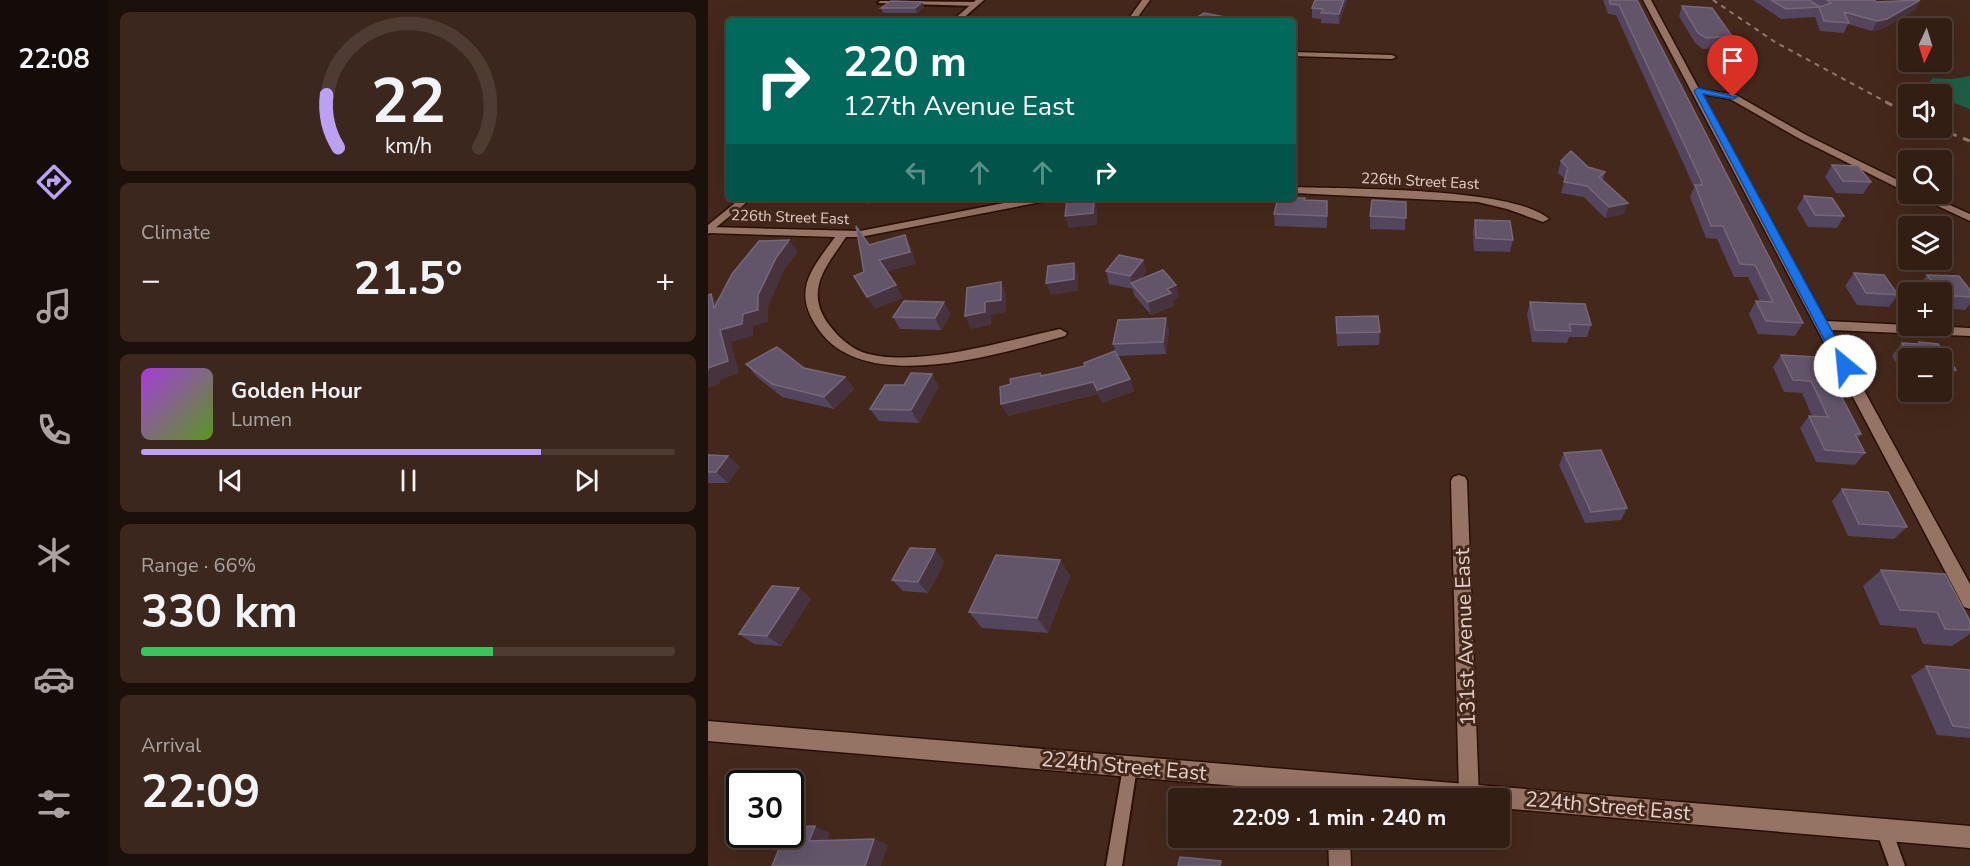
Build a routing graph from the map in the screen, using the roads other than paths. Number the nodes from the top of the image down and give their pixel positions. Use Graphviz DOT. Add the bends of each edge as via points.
graph roads {
  1 [pos="1146,0"];
  2 [pos="1647,0"];
  3 [pos="880,2"];
  4 [pos="978,2"];
  5 [pos="959,18"];
  6 [pos="1133,18"];
  7 [pos="1296,54"];
  8 [pos="1392,57"];
  9 [pos="1698,91"];
  10 [pos="1898,184"];
  11 [pos="1296,190"];
  12 [pos="743,201"];
  13 [pos="1015,201"];
  14 [pos="994,203"];
  15 [pos="1939,204"];
  16 [pos="1970,218"];
  17 [pos="1543,219"];
  18 [pos="709,230"];
  19 [pos="842,235"];
  20 [pos="1823,325"];
  21 [pos="1970,332"];
  22 [pos="1060,333"];
  23 [pos="1459,481"];
  24 [pos="1967,592"];
  25 [pos="708,731"];
  26 [pos="1130,767"];
  27 [pos="1313,788"];
  28 [pos="1470,788"];
  29 [pos="1510,797"];
  30 [pos="1884,829"];
  31 [pos="1970,837"];
  32 [pos="1340,848"];
  33 [pos="1114,866"];
  34 [pos="1340,866"];
  35 [pos="1897,866"];
  1 -- 6 [label="street"];
  2 -- 9 [label="street"];
  3 -- 4 [label="lane"];
  4 -- 5 [label="street"];
  7 -- 8 [label="street"];
  9 -- 10 [label="street" via="1733,97"];
  9 -- 20 [label="street"];
  11 -- 17 [label="street, 226th Street East" via="1478,199"];
  12 -- 18 [label="street"];
  13 -- 14 [label="street, 226th Street East"];
  14 -- 19 [label="street, 226th Street East" via="890,229"];
  15 -- 16 [label="street"];
  18 -- 19 [label="street, 226th Street East"];
  19 -- 22 [label="street" via="818,270 810,307 831,336 858,356 886,361 921,360"];
  20 -- 21 [label="street"];
  20 -- 24 [label="street"];
  23 -- 28 [label="street, 131st Avenue East"];
  25 -- 26 [label="street, 224th Street East"];
  26 -- 27 [label="street, 224th Street East"];
  26 -- 33 [label="lane"];
  29 -- 30 [label="street, 224th Street East"];
  30 -- 31 [label="street, 224th Street East"];
  30 -- 35 [label="lane"];
  32 -- 34 [label="street"];
}
